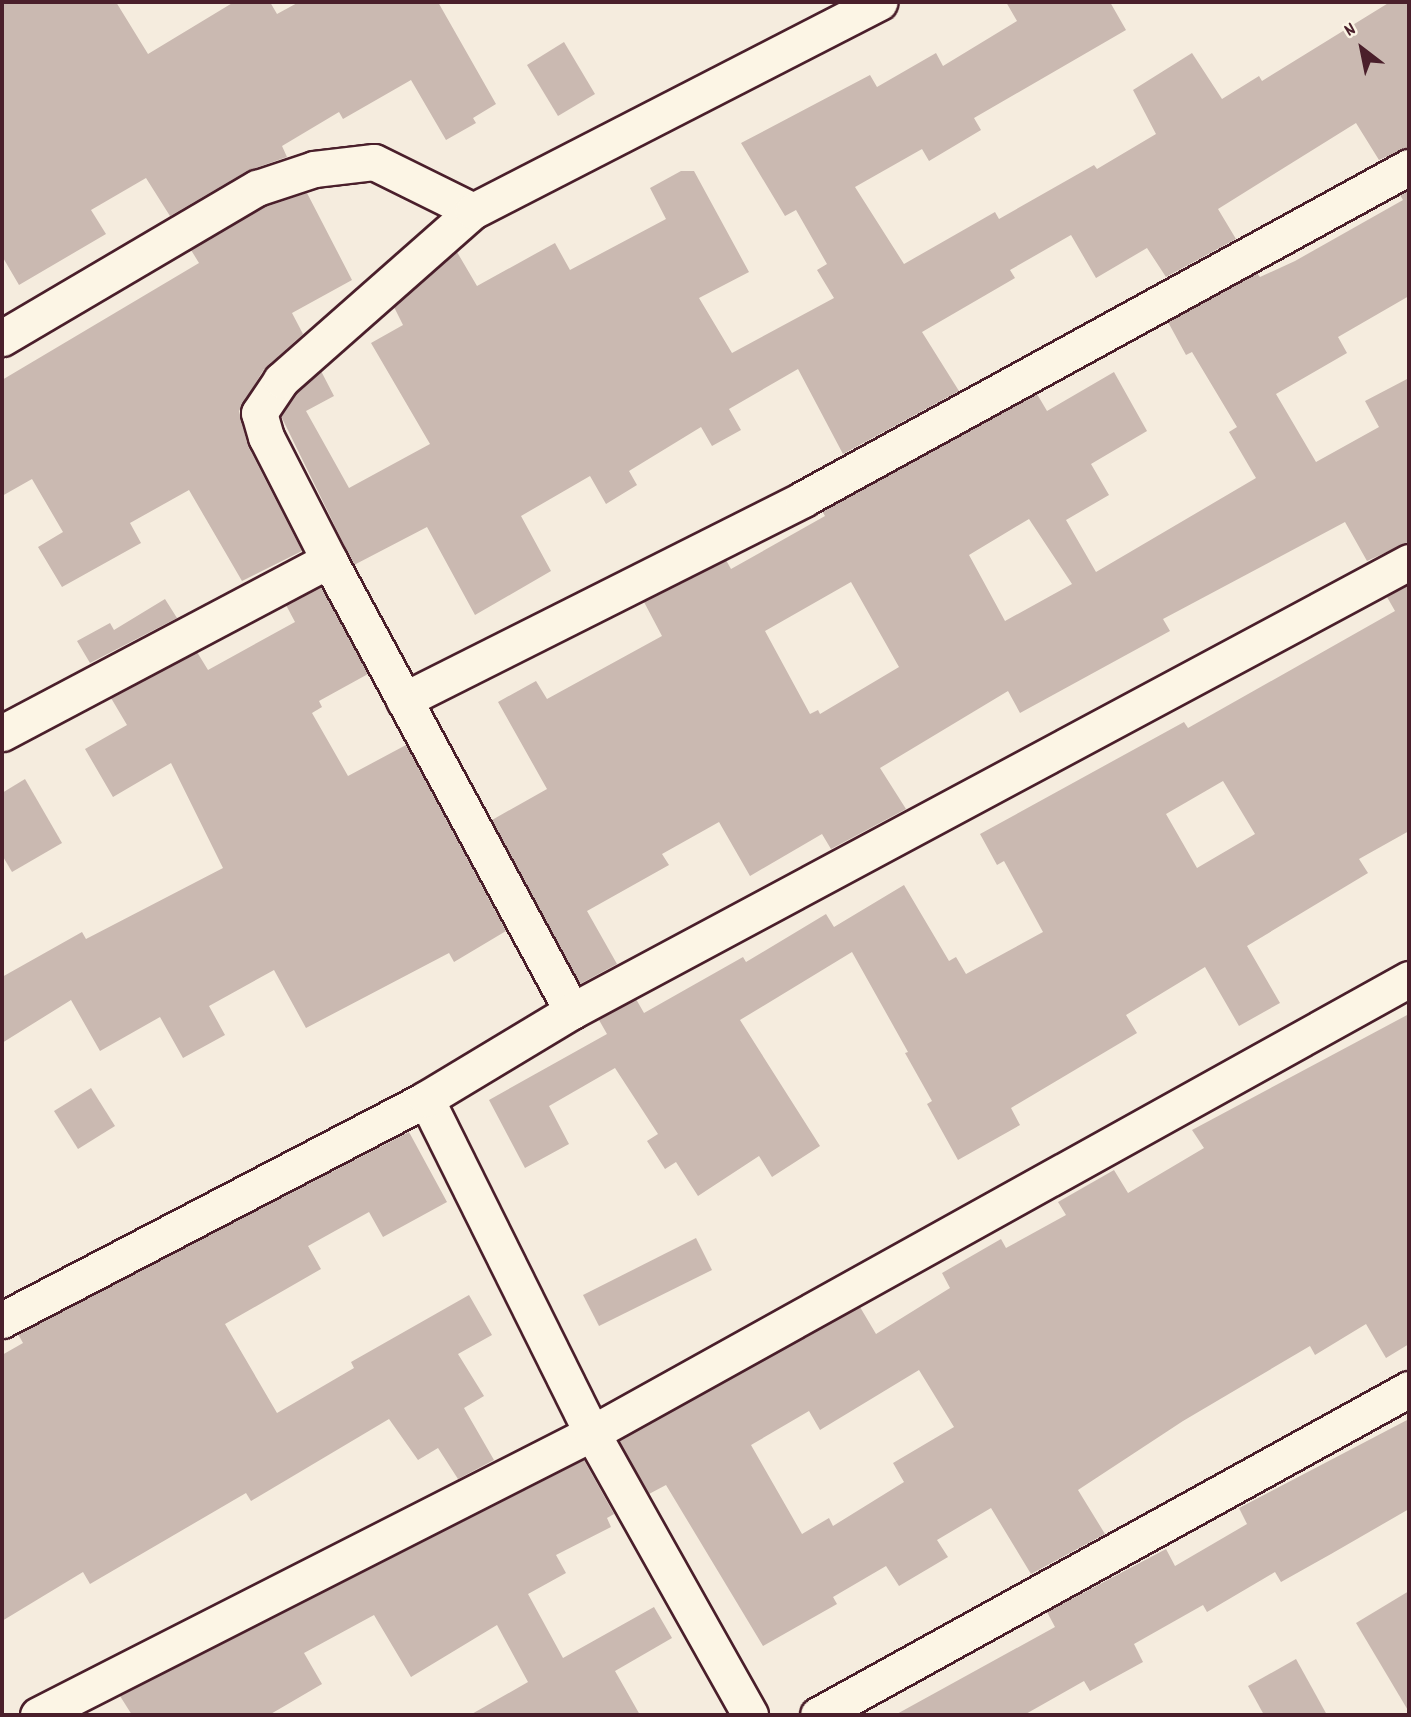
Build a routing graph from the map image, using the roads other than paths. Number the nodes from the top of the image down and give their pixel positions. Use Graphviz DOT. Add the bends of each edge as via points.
graph roads {
  1 [pos="879,2"];
  2 [pos="1409,167"];
  3 [pos="473,211"];
  4 [pos="2,338"];
  5 [pos="329,560"];
  6 [pos="1409,562"];
  7 [pos="404,699"];
  8 [pos="2,733"];
  9 [pos="1409,979"];
  10 [pos="572,1011"];
  11 [pos="426,1099"];
  12 [pos="2,1320"];
  13 [pos="1409,1389"];
  14 [pos="592,1433"];
  15 [pos="38,1715"];
  16 [pos="750,1715"];
  17 [pos="818,1715"];
  1 -- 3 [label="street"];
  2 -- 7 [label="street" via="803,499"];
  3 -- 4 [label="street" via="374,162 314,169 257,188"];
  3 -- 5 [label="street" via="281,380 259,413 266,438"];
  5 -- 7 [label="street"];
  5 -- 8 [label="street"];
  6 -- 10 [label="street"];
  7 -- 10 [label="street"];
  9 -- 14 [label="street"];
  10 -- 11 [label="street"];
  11 -- 12 [label="street"];
  11 -- 14 [label="street"];
  13 -- 17 [label="street"];
  14 -- 15 [label="street"];
  14 -- 16 [label="street"];
}
